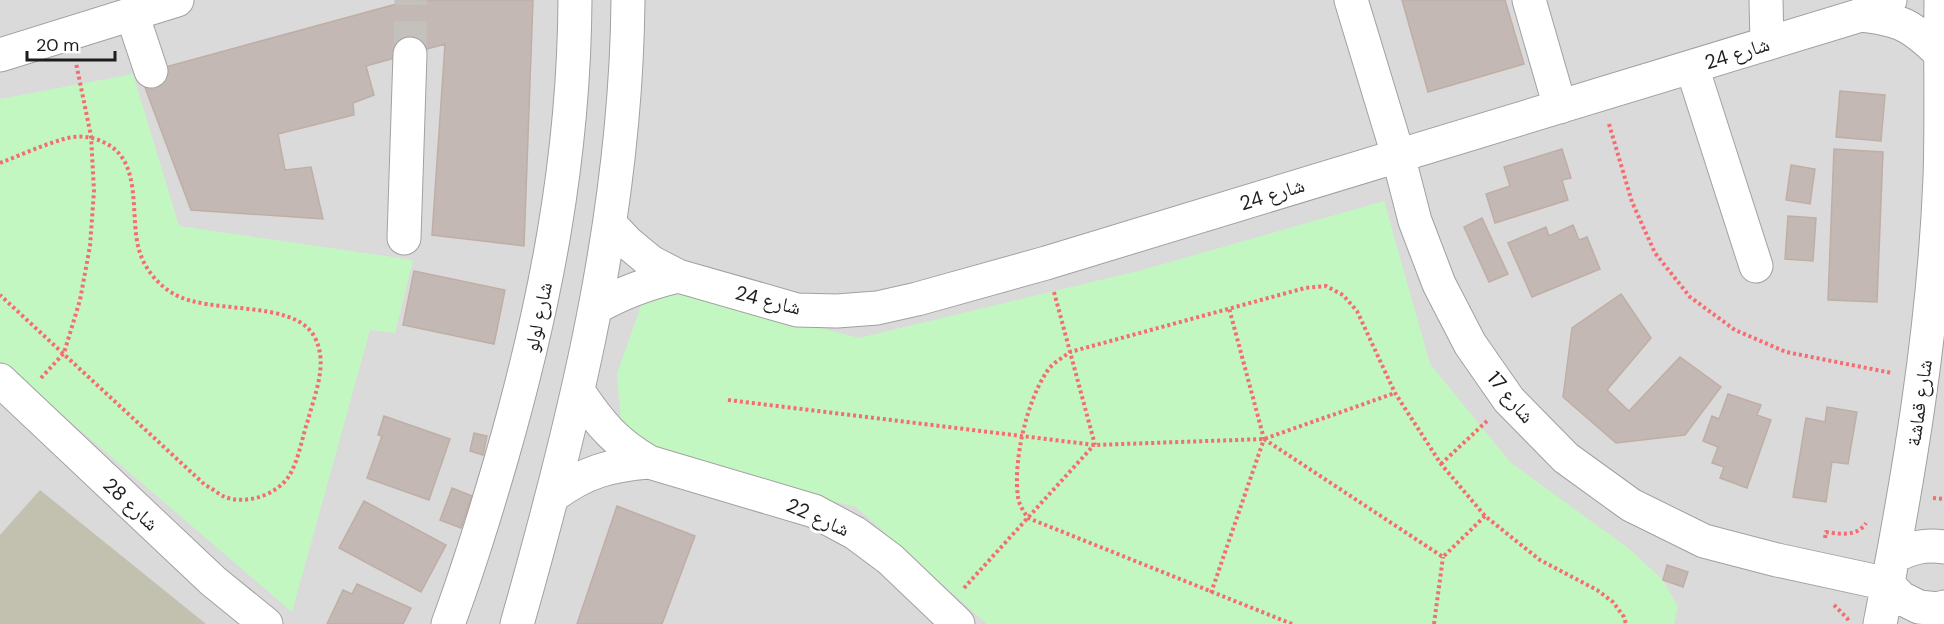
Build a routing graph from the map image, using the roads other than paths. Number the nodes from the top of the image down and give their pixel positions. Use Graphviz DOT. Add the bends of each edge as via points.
graph roads {
  1 [pos="177,0"];
  2 [pos="574,0"];
  3 [pos="628,0"];
  4 [pos="1351,0"];
  5 [pos="1529,0"];
  6 [pos="1766,0"];
  7 [pos="1941,0"];
  8 [pos="1875,8"];
  9 [pos="132,14"];
  10 [pos="1767,44"];
  11 [pos="1940,52"];
  12 [pos="410,54"];
  13 [pos="0,55"];
  14 [pos="1692,67"];
  15 [pos="151,71"];
  16 [pos="1560,107"];
  17 [pos="1398,155"];
  18 [pos="610,224"];
  19 [pos="404,238"];
  20 [pos="1756,266"];
  21 [pos="678,276"];
  22 [pos="597,307"];
  23 [pos="10,390"];
  24 [pos="578,391"];
  25 [pos="649,462"];
  26 [pos="554,495"];
  27 [pos="1944,547"];
  28 [pos="1890,571"];
  29 [pos="1944,607"];
  30 [pos="951,617"];
  31 [pos="266,624"];
  32 [pos="448,624"];
  33 [pos="517,624"];
  34 [pos="1880,624"];
  1 -- 9 [label="street"];
  2 -- 32 [label="street, شارع لولو" via="570,106 550,262 512,421"];
  3 -- 18 [label="street" via="622,122"];
  4 -- 17 [label="street, شارع 17"];
  5 -- 16 [label="street"];
  6 -- 10 [label="street"];
  7 -- 11 [label="street, شارع قماشة"];
  8 -- 10 [label="street, شارع 24"];
  8 -- 11 [label="street, شارع 24" via="1918,32"];
  9 -- 13 [label="street"];
  9 -- 15 [label="street"];
  10 -- 14 [label="street, شارع 24"];
  11 -- 28 [label="street, شارع قماشة" via="1940,177 1930,312 1913,446"];
  12 -- 19 [label="street"];
  14 -- 16 [label="street, شارع 24"];
  14 -- 20 [label="street"];
  16 -- 17 [label="street, شارع 24"];
  17 -- 21 [label="street, شارع 24" via="1046,263 878,308 797,310"];
  17 -- 28 [label="street, شارع 17" via="1414,220 1439,284 1470,344 1509,400 1566,458 1631,506 1704,541 1777,560"];
  18 -- 21 [label="street, شارع 24" via="644,256"];
  18 -- 22 [label="street"];
  21 -- 22 [label="street, شارع 24" via="621,293"];
  22 -- 24 [label="street"];
  23 -- 31 [label="street, شارع 28" via="213,581"];
  24 -- 25 [label="street, شارع 22" via="609,433"];
  24 -- 26 [label="street"];
  25 -- 26 [label="street, شارع 22" via="598,470 574,480"];
  25 -- 30 [label="street, شارع 22" via="814,511 855,533 890,559"];
  26 -- 33 [label="street"];
  27 -- 28 [label="street" via="1909,548"];
  28 -- 29 [label="street" via="1901,598 1919,607"];
  28 -- 34 [label="street, شارع قماشة"];
}
